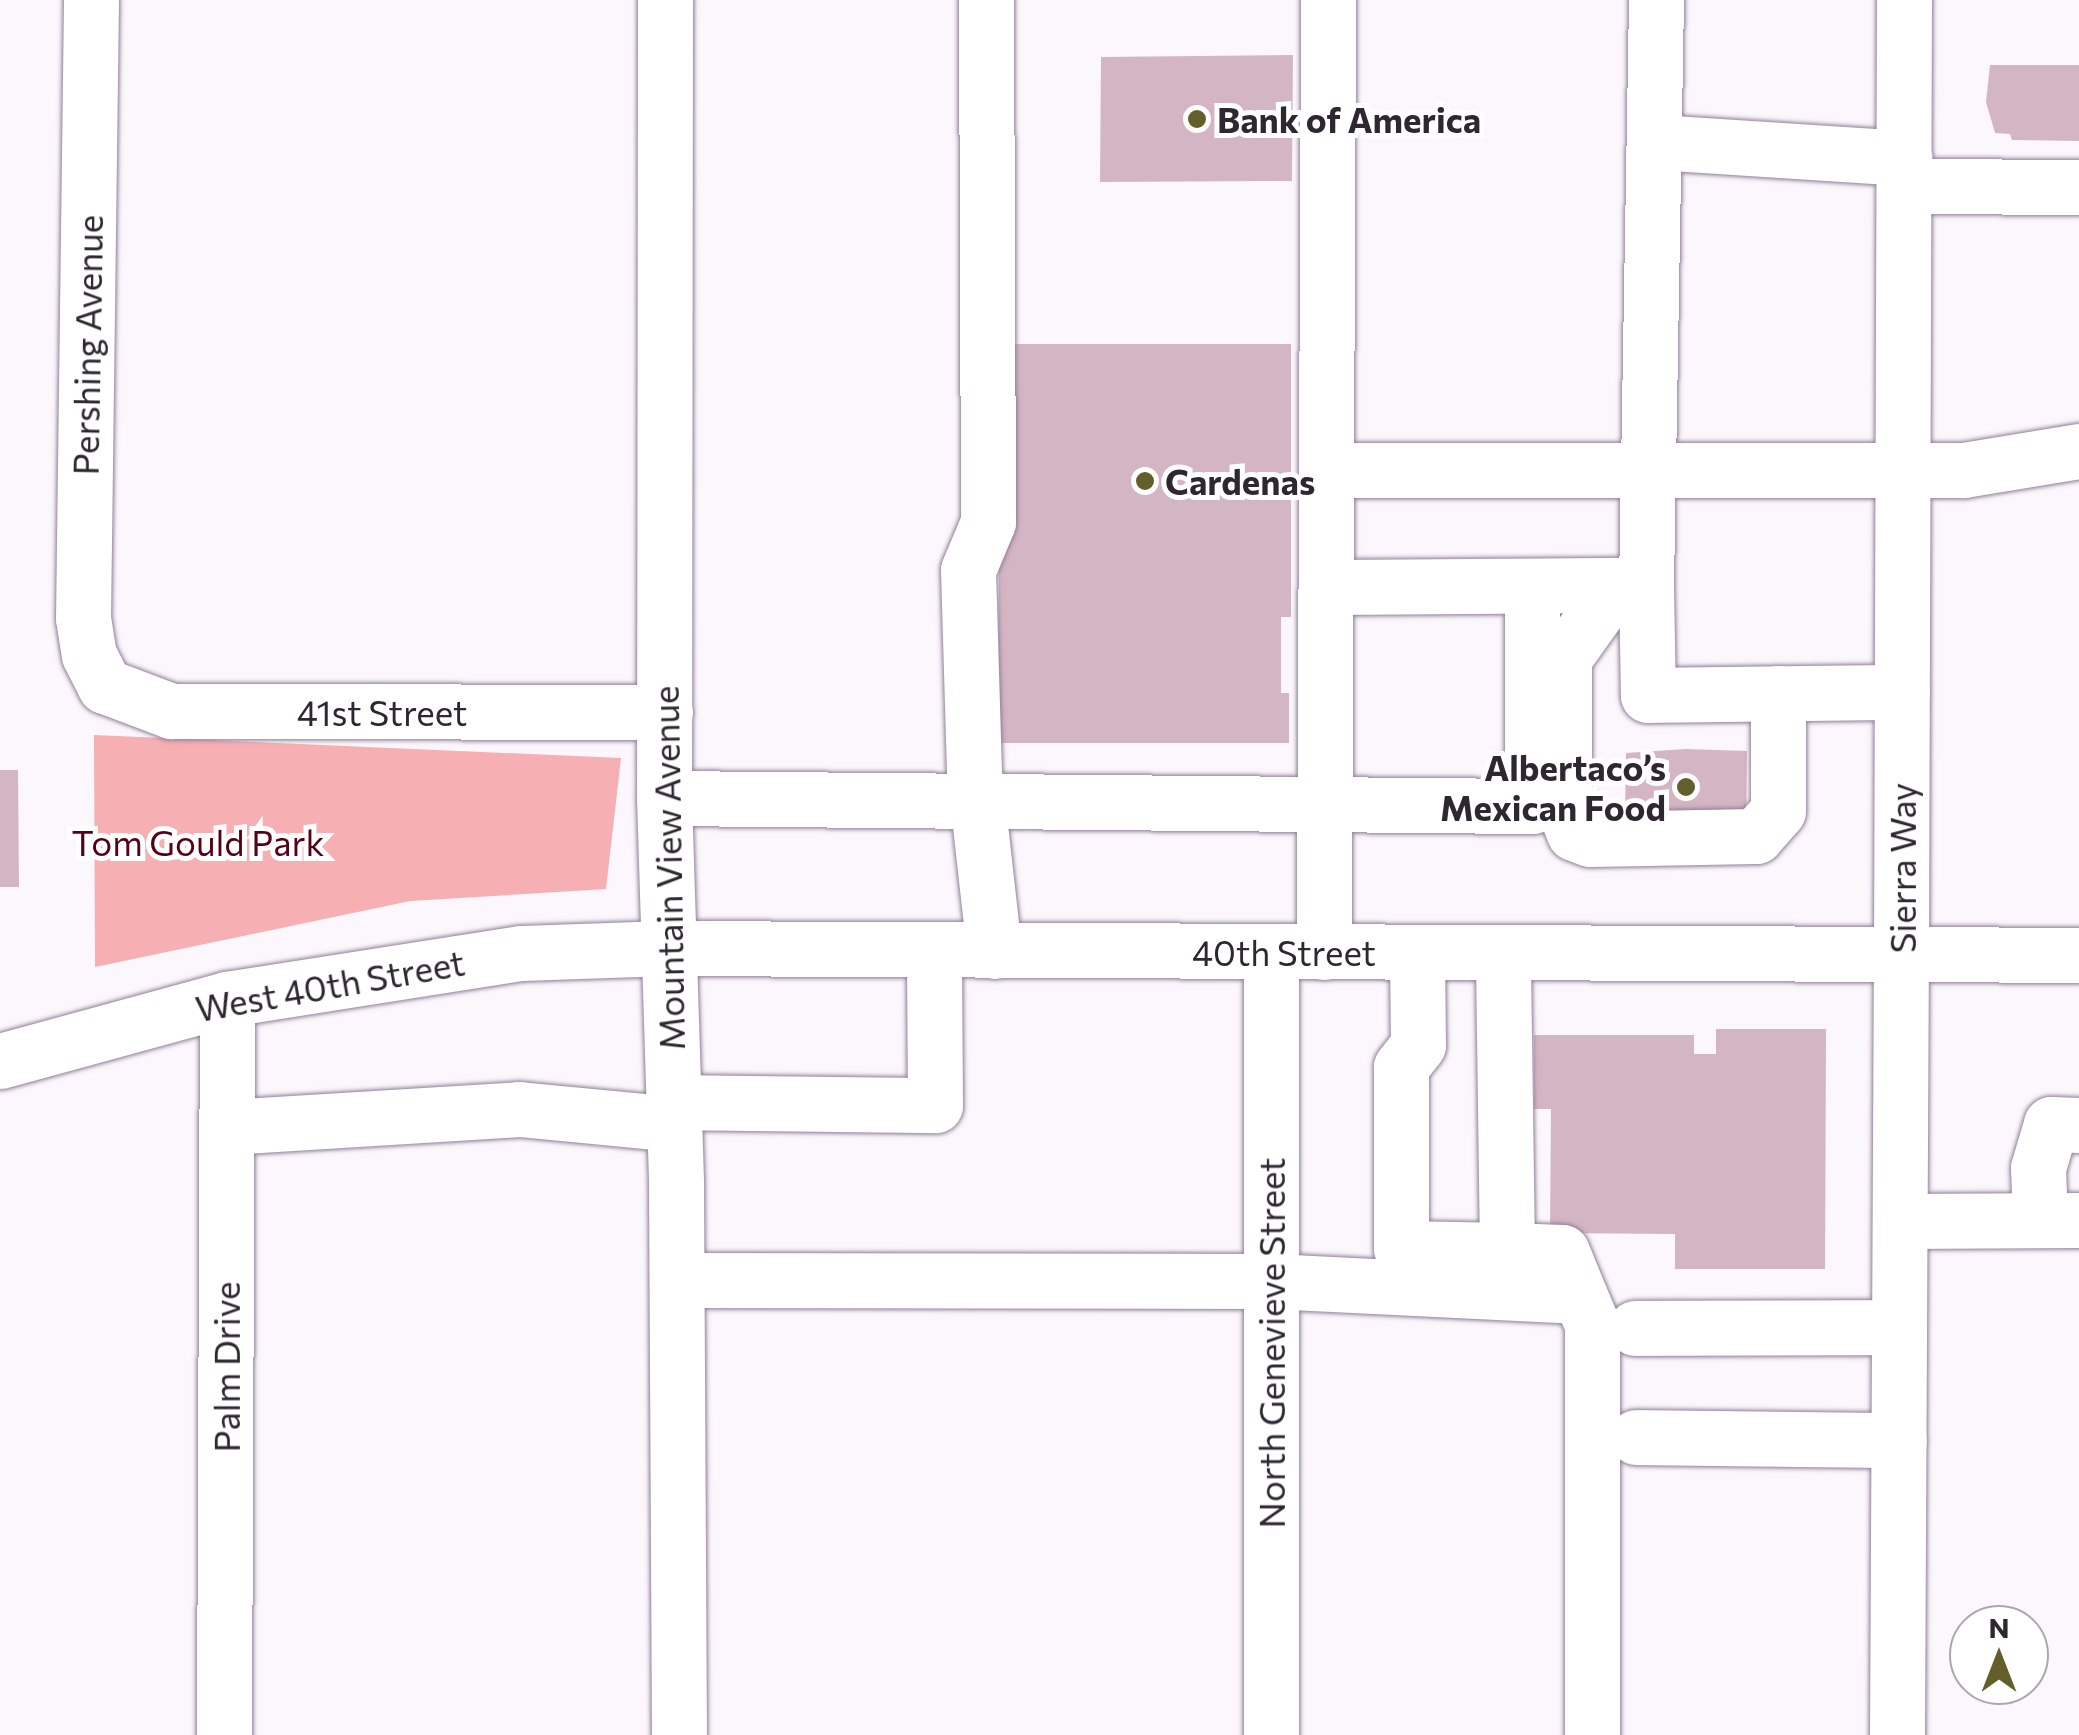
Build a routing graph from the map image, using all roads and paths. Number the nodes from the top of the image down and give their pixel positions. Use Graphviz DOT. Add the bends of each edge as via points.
graph roads {
  1 [pos="91,0"];
  2 [pos="665,0"];
  3 [pos="986,0"];
  4 [pos="1328,0"];
  5 [pos="1656,0"];
  6 [pos="1904,0"];
  7 [pos="1656,142"];
  8 [pos="1904,172"];
  9 [pos="2079,187"];
  10 [pos="2079,451"];
  11 [pos="1326,470"];
  12 [pos="1650,472"];
  13 [pos="1902,472"];
  14 [pos="1631,585"];
  15 [pos="1532,586"];
  16 [pos="1326,587"];
  17 [pos="105,686"];
  18 [pos="1902,692"];
  19 [pos="1778,694"];
  20 [pos="665,712"];
  21 [pos="664,798"];
  22 [pos="978,806"];
  23 [pos="1324,808"];
  24 [pos="668,948"];
  25 [pos="934,950"];
  26 [pos="994,950"];
  27 [pos="1270,952"];
  28 [pos="1324,952"];
  29 [pos="1417,952"];
  30 [pos="1503,952"];
  31 [pos="1902,953"];
  32 [pos="2079,956"];
  33 [pos="227,998"];
  34 [pos="0,1023"];
  35 [pos="100,1033"];
  36 [pos="0,1062"];
  37 [pos="673,1113"];
  38 [pos="2079,1125"];
  39 [pos="227,1127"];
  40 [pos="2060,1220"];
  41 [pos="1900,1221"];
  42 [pos="1506,1250"];
  43 [pos="677,1280"];
  44 [pos="1271,1281"];
  45 [pos="1580,1296"];
  46 [pos="1899,1326"];
  47 [pos="1635,1328"];
  48 [pos="1636,1437"];
  49 [pos="1899,1440"];
  50 [pos="224,1735"];
  51 [pos="678,1735"];
  52 [pos="1272,1735"];
  53 [pos="1592,1735"];
  54 [pos="1897,1735"];
  1 -- 17 [label="street, Pershing Avenue" via="83,618"];
  2 -- 20 [label="street, Mountain View Avenue"];
  3 -- 22 [label="street" via="988,522 968,570"];
  4 -- 11 [label="street"];
  5 -- 7 [label="street"];
  6 -- 8 [label="street, Sierra Way"];
  7 -- 8 [label="street"];
  7 -- 12 [label="street"];
  8 -- 9 [label="street"];
  8 -- 13 [label="street, Sierra Way"];
  10 -- 13 [label="street" via="1964,470"];
  11 -- 12 [label="street"];
  11 -- 16 [label="street"];
  12 -- 13 [label="street"];
  12 -- 14 [label="street"];
  13 -- 18 [label="street, Sierra Way"];
  14 -- 15 [label="street"];
  14 -- 19 [label="street" via="1648,695"];
  14 -- 19 [label="street" via="1564,658 1564,809 1574,833 1590,839 1756,836 1778,811"];
  15 -- 16 [label="street"];
  15 -- 23 [label="street" via="1532,806"];
  16 -- 23 [label="street"];
  17 -- 20 [label="street, 41st Street" via="171,711"];
  18 -- 19 [label="street"];
  18 -- 31 [label="street, Sierra Way"];
  20 -- 21 [label="street, Mountain View Avenue"];
  21 -- 22 [label="street"];
  21 -- 24 [label="street, Mountain View Avenue"];
  22 -- 23 [label="street"];
  22 -- 26 [label="street"];
  23 -- 28 [label="street"];
  24 -- 25 [label="street, 40th Street"];
  24 -- 33 [label="street, West 40th Street" via="521,953"];
  24 -- 37 [label="street, Mountain View Avenue"];
  25 -- 26 [label="street, 40th Street"];
  25 -- 37 [label="street" via="935,1106"];
  26 -- 27 [label="street, 40th Street"];
  27 -- 28 [label="street, 40th Street"];
  27 -- 44 [label="street, North Genevieve Street"];
  28 -- 29 [label="street, 40th Street"];
  29 -- 30 [label="street, 40th Street"];
  29 -- 42 [label="street" via="1418,1045 1401,1067 1401,1248"];
  30 -- 31 [label="street, 40th Street"];
  30 -- 42 [label="street"];
  31 -- 32 [label="street, 40th Street"];
  31 -- 41 [label="street, Sierra Way"];
  33 -- 35 [label="street, West 40th Street"];
  33 -- 39 [label="street, Palm Drive"];
  34 -- 35 [label="street"];
  35 -- 36 [label="street, West 40th Street"];
  37 -- 39 [label="street" via="518,1109"];
  37 -- 43 [label="street, Mountain View Avenue"];
  38 -- 40 [label="street" via="2051,1124 2038,1168"];
  39 -- 50 [label="street, Palm Drive"];
  40 -- 41 [label="street"];
  41 -- 46 [label="street, Sierra Way"];
  42 -- 45 [label="street" via="1562,1252"];
  43 -- 44 [label="street"];
  43 -- 51 [label="street, Mountain View Avenue"];
  44 -- 45 [label="street"];
  44 -- 52 [label="street, North Genevieve Street"];
  45 -- 53 [label="street" via="1592,1324"];
  46 -- 47 [label="street"];
  46 -- 49 [label="street, Sierra Way"];
  48 -- 49 [label="street"];
  49 -- 54 [label="street, Sierra Way"];
}
